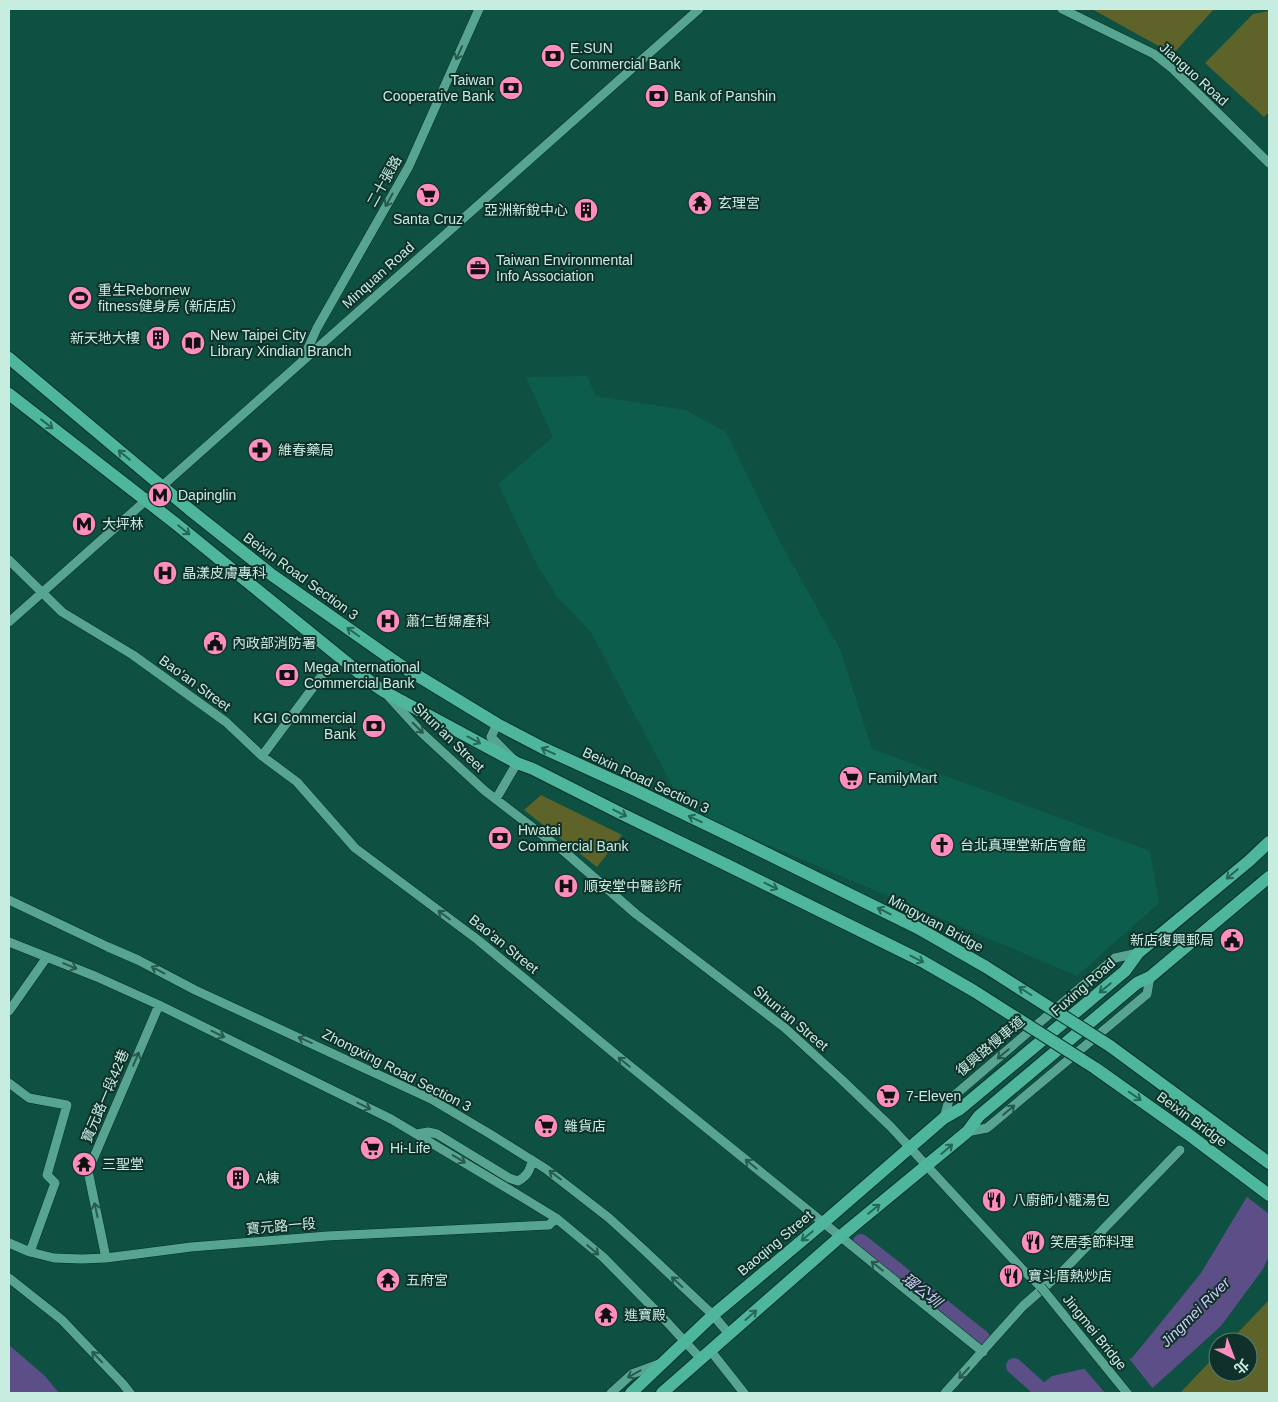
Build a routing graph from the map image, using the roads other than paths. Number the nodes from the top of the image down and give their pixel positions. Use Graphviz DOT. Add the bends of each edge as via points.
graph roads {
  1 [pos="479,9"];
  2 [pos="699,9"];
  3 [pos="1062,9"];
  4 [pos="1269,163"];
  5 [pos="9,358"];
  6 [pos="302,362"];
  7 [pos="9,394"];
  8 [pos="162,486"];
  9 [pos="145,500"];
  10 [pos="9,560"];
  11 [pos="42,592"];
  12 [pos="9,622"];
  13 [pos="323,674"];
  14 [pos="385,692"];
  15 [pos="497,724"];
  16 [pos="262,756"];
  17 [pos="517,763"];
  18 [pos="496,798"];
  19 [pos="739,840"];
  20 [pos="1269,842"];
  21 [pos="1269,878"];
  22 [pos="9,900"];
  23 [pos="9,942"];
  24 [pos="47,957"];
  25 [pos="159,1005"];
  26 [pos="9,1011"];
  27 [pos="1110,1046"];
  28 [pos="9,1083"];
  29 [pos="417,1134"];
  30 [pos="910,1148"];
  31 [pos="1180,1150"];
  32 [pos="532,1160"];
  33 [pos="1269,1163"];
  34 [pos="927,1166"];
  35 [pos="1269,1195"];
  36 [pos="556,1218"];
  37 [pos="823,1223"];
  38 [pos="841,1236"];
  39 [pos="9,1243"];
  40 [pos="30,1252"];
  41 [pos="106,1258"];
  42 [pos="9,1278"];
  43 [pos="1041,1287"];
  44 [pos="713,1315"];
  45 [pos="729,1334"];
  46 [pos="685,1341"];
  47 [pos="983,1352"];
  48 [pos="705,1355"];
  49 [pos="662,1364"];
  50 [pos="679,1377"];
  51 [pos="130,1393"];
  52 [pos="611,1393"];
  53 [pos="631,1393"];
  54 [pos="662,1393"];
  55 [pos="674,1393"];
  56 [pos="744,1393"];
  57 [pos="945,1393"];
  58 [pos="1127,1393"];
  1 -- 6 [label="street, 二十張路, one-way" via="408,166 317,328"];
  2 -- 6 [label="street, Minquan Road"];
  3 -- 4 [label="street, Jianguo Road" via="1154,54"];
  8 -- 5 [label="main road, Beixin Road Section 3, one-way"];
  6 -- 8 [label="street, Minquan Road"];
  7 -- 9 [label="main road, one-way"];
  8 -- 9 [label="street, Minquan Road"];
  15 -- 8 [label="main road, Beixin Road Section 3, one-way" via="400,665 324,612 272,575"];
  9 -- 11 [label="street, Minquan Road"];
  9 -- 14 [label="main road, one-way"];
  10 -- 11 [label="street, Bao'an Street"];
  11 -- 12 [label="street, Minquan Road"];
  11 -- 16 [label="street, Bao'an Street" via="62,612 133,654 226,722"];
  13 -- 16 [label="street"];
  14 -- 17 [label="main road, one-way"];
  14 -- 18 [label="street, Shun’an Street, one-way" via="422,733"];
  15 -- 17 [label="street, Shun’an Street" via="491,737"];
  19 -- 15 [label="main road, Beixin Road Section 3, one-way"];
  37 -- 16 [label="street, Bao'an Street, one-way" via="478,940 355,848 297,782"];
  17 -- 18 [label="street"];
  17 -- 35 [label="main road, Beixin Bridge, one-way, bridge" via="533,768 922,961 1095,1068"];
  18 -- 30 [label="street, Shun’an Street" via="636,914 785,1028"];
  27 -- 19 [label="main road, Mingyuan Bridge, one-way, bridge" via="918,928"];
  20 -- 30 [label="main road, Fuxing Road, one-way" via="1138,953 1126,971"];
  34 -- 21 [label="main road, one-way" via="967,1132 979,1116 1137,982 1150,977"];
  32 -- 22 [label="street, Zhongxing Road Section 3, one-way" via="431,1099"];
  23 -- 24 [label="street"];
  24 -- 25 [label="street, one-way"];
  24 -- 26 [label="street"];
  25 -- 29 [label="street, one-way"];
  41 -- 25 [label="street, 寶元路一段42巷, one-way" via="88,1171"];
  27 -- 33 [label="main road, Beixin Bridge"];
  28 -- 40 [label="street" via="29,1098 67,1105 47,1175 55,1183"];
  29 -- 32 [label="street" via="437,1134 518,1181 531,1169"];
  29 -- 36 [label="street, one-way"];
  30 -- 34 [label="street, Shun’an Street"];
  30 -- 37 [label="main road, Baoqing Street"];
  31 -- 47 [label="street" via="1064,1270 1023,1306"];
  44 -- 32 [label="street, Zhongxing Road Section 3, one-way" via="609,1218"];
  38 -- 34 [label="main road, one-way"];
  34 -- 43 [label="street, Shun’an Street"];
  36 -- 41 [label="street, 寶元路一段" via="549,1225 327,1236 191,1247"];
  36 -- 46 [label="street, one-way" via="603,1257"];
  37 -- 38 [label="street, Bao'an Street"];
  37 -- 44 [label="main road, Baoqing Street, one-way"];
  45 -- 38 [label="main road, one-way"];
  47 -- 38 [label="street, Bao'an Street, one-way"];
  39 -- 40 [label="street, 寶元路一段"];
  40 -- 41 [label="street, 寶元路一段" via="54,1258"];
  51 -- 42 [label="street, one-way" via="62,1320"];
  43 -- 58 [label="street, Jingmei Bridge, bridge"];
  44 -- 45 [label="street, Zhongxing Road Section 3"];
  44 -- 46 [label="main road, Baoqing Street"];
  45 -- 48 [label="main road"];
  46 -- 48 [label="street"];
  46 -- 49 [label="main road, Baoqing Street"];
  47 -- 57 [label="street, one-way"];
  48 -- 50 [label="main road"];
  48 -- 56 [label="street"];
  49 -- 52 [label="street, Baoqing Street, one-way" via="632,1374"];
  49 -- 53 [label="main road, Baoqing Street"];
  50 -- 54 [label="main road"];
  50 -- 55 [label="street"];
}
